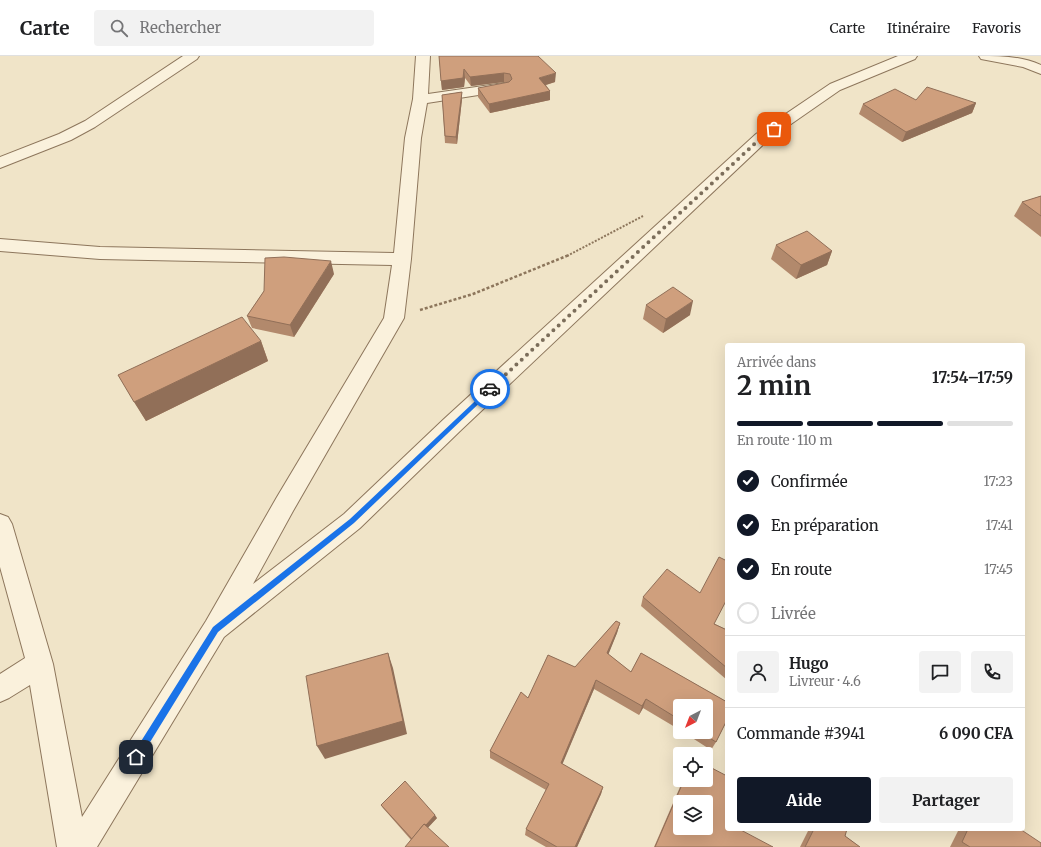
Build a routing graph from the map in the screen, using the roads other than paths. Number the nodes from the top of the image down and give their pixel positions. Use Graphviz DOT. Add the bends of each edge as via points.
graph roads {
  1 [pos="192,56"];
  2 [pos="423,56"];
  3 [pos="910,56"];
  4 [pos="986,56"];
  5 [pos="1041,70"];
  6 [pos="504,87"];
  7 [pos="420,99"];
  8 [pos="0,163"];
  9 [pos="0,245"];
  10 [pos="402,259"];
  11 [pos="0,524"];
  12 [pos="215,629"];
  13 [pos="40,664"];
  14 [pos="0,689"];
  15 [pos="72,847"];
  16 [pos="80,847"];
  1 -- 8 [label="street" via="90,124"];
  2 -- 7 [label="street"];
  3 -- 12 [label="street" via="835,87 762,137 352,521"];
  4 -- 5 [label="street" via="1027,64"];
  6 -- 7 [label="street"];
  7 -- 10 [label="street" via="413,138"];
  9 -- 10 [label="street" via="100,253"];
  10 -- 12 [label="street" via="394,318"];
  11 -- 13 [label="street"];
  12 -- 16 [label="street"];
  13 -- 14 [label="street"];
  13 -- 15 [label="street"];
}
